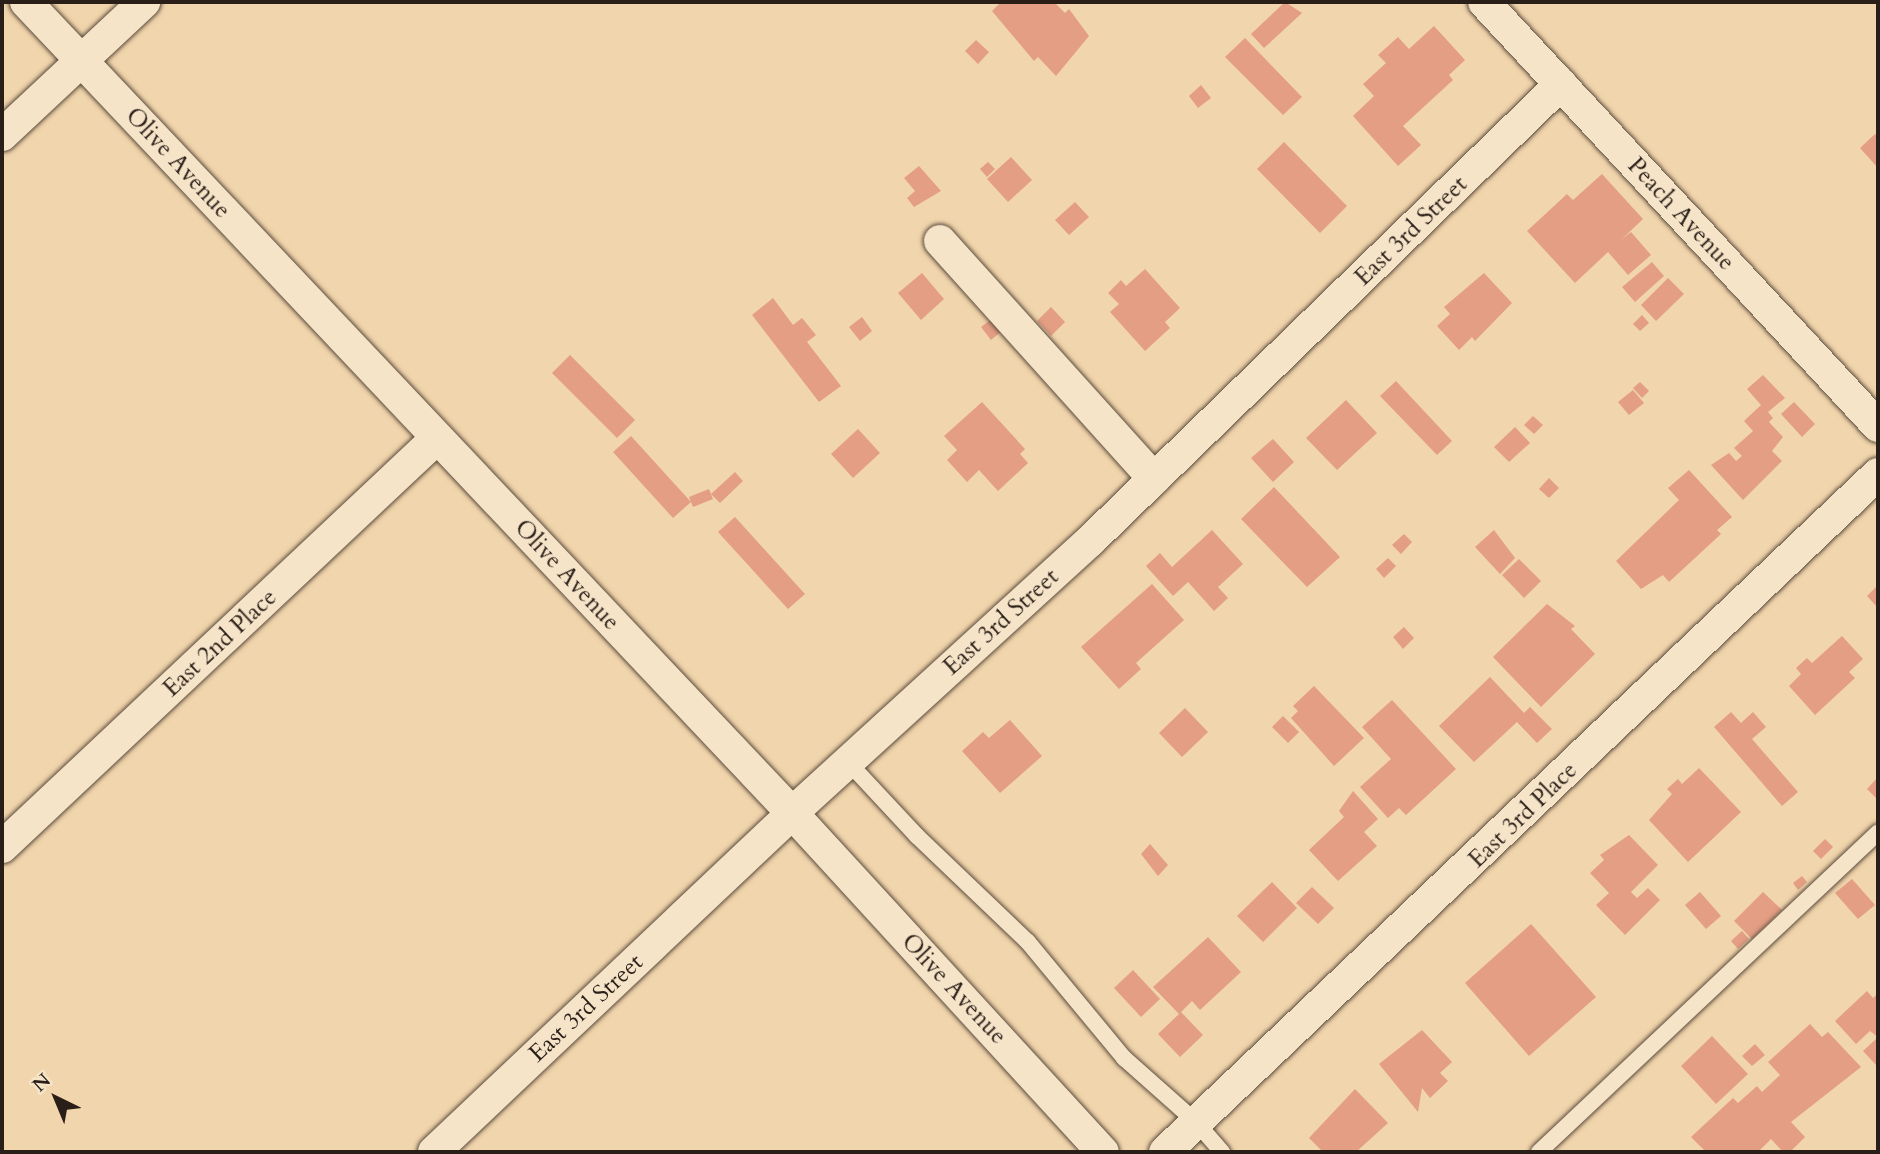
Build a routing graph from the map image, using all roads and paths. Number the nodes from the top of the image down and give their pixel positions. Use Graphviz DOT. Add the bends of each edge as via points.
graph roads {
  1 [pos="26,2"];
  2 [pos="144,2"];
  3 [pos="1484,2"];
  4 [pos="80,60"];
  5 [pos="1561,84"];
  6 [pos="2,135"];
  7 [pos="940,241"];
  8 [pos="1878,426"];
  9 [pos="437,438"];
  10 [pos="1878,474"];
  11 [pos="1154,479"];
  12 [pos="848,762"];
  13 [pos="792,813"];
  14 [pos="1878,832"];
  15 [pos="2,847"];
  16 [pos="1196,1122"];
  17 [pos="434,1152"];
  18 [pos="1103,1152"];
  19 [pos="1165,1152"];
  20 [pos="1222,1152"];
  21 [pos="1539,1152"];
  1 -- 4 [label="street, Olive Avenue"];
  2 -- 4 [label="street"];
  3 -- 5 [label="street, Peach Avenue"];
  4 -- 6 [label="street"];
  4 -- 9 [label="street, Olive Avenue"];
  5 -- 8 [label="street, Peach Avenue"];
  5 -- 11 [label="street, East 3rd Street"];
  7 -- 11 [label="street"];
  9 -- 13 [label="street, Olive Avenue"];
  9 -- 15 [label="street, East 2nd Place"];
  10 -- 16 [label="street, East 3rd Place" via="1430,905"];
  11 -- 12 [label="street, East 3rd Street"];
  12 -- 13 [label="street, East 3rd Street"];
  12 -- 16 [label="lane" via="917,836 1028,942 1124,1058"];
  13 -- 17 [label="street, East 3rd Street"];
  13 -- 18 [label="street, Olive Avenue"];
  14 -- 21 [label="lane"];
  16 -- 19 [label="street, East 3rd Place"];
  16 -- 20 [label="lane"];
}
